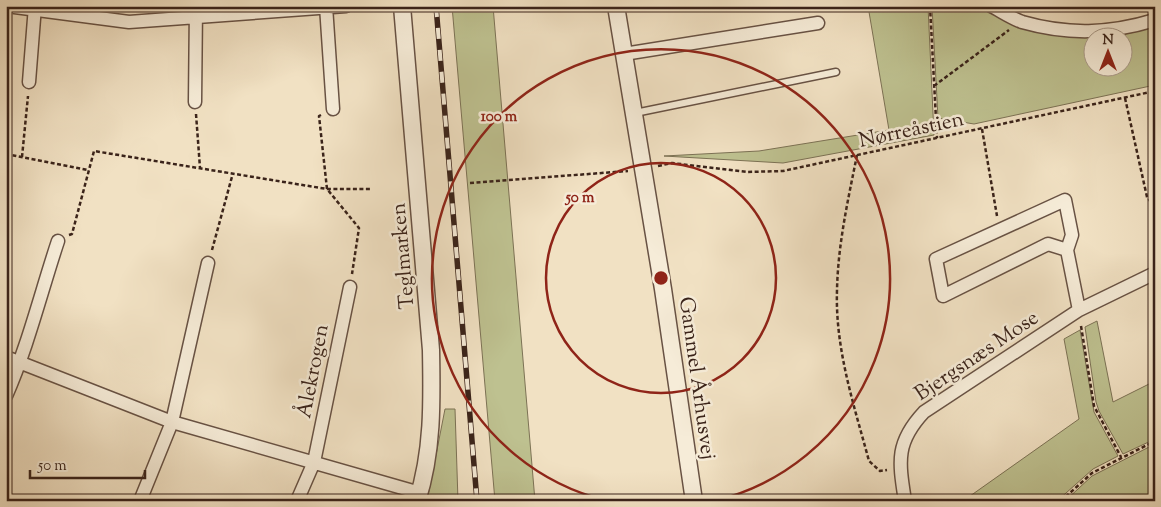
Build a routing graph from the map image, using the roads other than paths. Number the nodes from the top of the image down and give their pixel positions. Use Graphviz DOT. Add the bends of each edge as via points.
graph roads {
  1 [pos="7,6"];
  2 [pos="346,6"];
  3 [pos="402,6"];
  4 [pos="616,6"];
  5 [pos="991,6"];
  6 [pos="326,7"];
  7 [pos="35,8"];
  8 [pos="197,12"];
  9 [pos="1155,20"];
  10 [pos="818,23"];
  11 [pos="624,54"];
  12 [pos="836,72"];
  13 [pos="30,82"];
  14 [pos="195,102"];
  15 [pos="333,109"];
  16 [pos="634,113"];
  17 [pos="58,241"];
  18 [pos="1067,250"];
  19 [pos="208,263"];
  20 [pos="1155,273"];
  21 [pos="350,287"];
  22 [pos="1079,310"];
  23 [pos="6,357"];
  24 [pos="21,362"];
  25 [pos="6,396"];
  26 [pos="172,422"];
  27 [pos="314,462"];
  28 [pos="419,497"];
  29 [pos="140,501"];
  30 [pos="297,501"];
  31 [pos="694,501"];
  32 [pos="905,501"];
  1 -- 7 [label="street"];
  2 -- 6 [label="street"];
  3 -- 28 [label="street, Teglmarken" via="431,350 429,449"];
  4 -- 11 [label="street, Gammel Århusvej"];
  5 -- 9 [label="street" via="1020,21 1060,30 1098,32"];
  6 -- 8 [label="street"];
  6 -- 15 [label="street"];
  7 -- 8 [label="street" via="129,22"];
  7 -- 13 [label="street"];
  8 -- 14 [label="street"];
  10 -- 11 [label="street"];
  11 -- 16 [label="street, Gammel Århusvej"];
  12 -- 16 [label="lane"];
  16 -- 31 [label="street, Gammel Århusvej"];
  17 -- 24 [label="street"];
  18 -- 18 [label="street" via="1072,235 1065,200 936,259 943,296 1048,244"];
  18 -- 22 [label="street"];
  19 -- 26 [label="street"];
  20 -- 22 [label="street, Bjergsnæs Mose"];
  21 -- 27 [label="street, Ålekrogen"];
  22 -- 32 [label="street, Bjergsnæs Mose" via="924,412 911,426 902,445 900,468"];
  23 -- 24 [label="street"];
  24 -- 25 [label="street"];
  24 -- 26 [label="street"];
  26 -- 27 [label="street"];
  26 -- 29 [label="street"];
  27 -- 28 [label="street"];
  27 -- 30 [label="street, Ålekrogen"];
}
